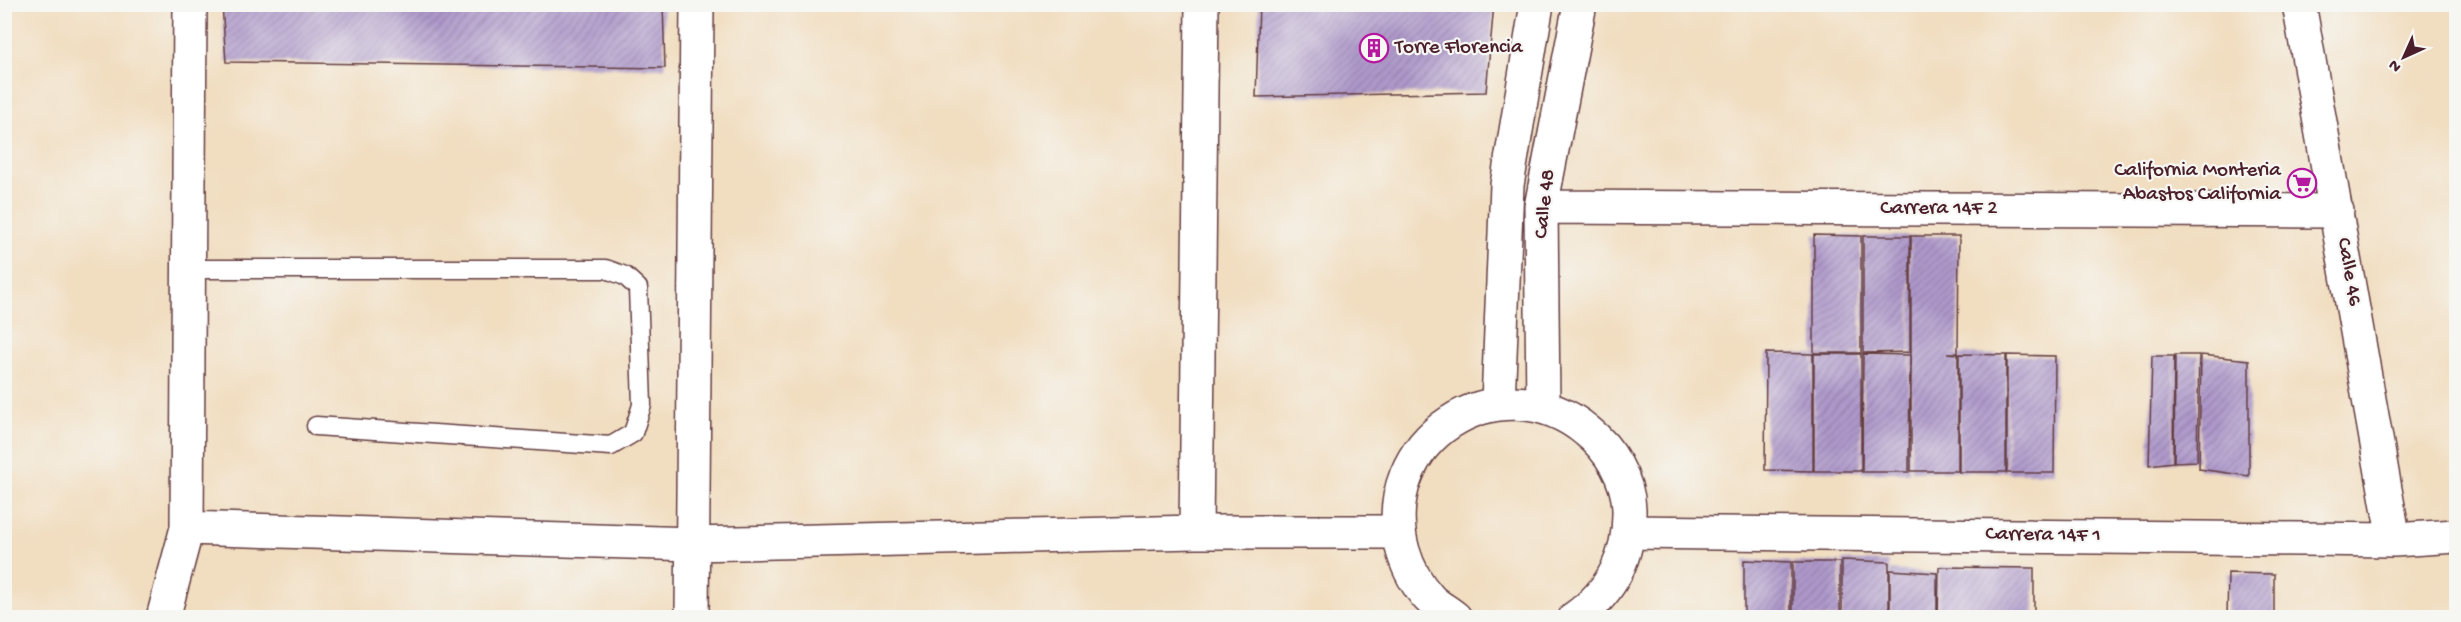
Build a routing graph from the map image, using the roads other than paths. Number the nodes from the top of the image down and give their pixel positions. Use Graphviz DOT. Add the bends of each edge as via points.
graph roads {
  1 [pos="190,4"];
  2 [pos="697,4"];
  3 [pos="1202,4"];
  4 [pos="1537,4"];
  5 [pos="1580,4"];
  6 [pos="2299,4"];
  7 [pos="1541,207"];
  8 [pos="2337,211"];
  9 [pos="189,269"];
  10 [pos="1498,403"];
  11 [pos="1543,406"];
  12 [pos="316,426"];
  13 [pos="187,528"];
  14 [pos="1196,531"];
  15 [pos="1398,532"];
  16 [pos="1629,532"];
  17 [pos="2457,536"];
  18 [pos="2394,540"];
  19 [pos="693,544"];
  20 [pos="163,618"];
  21 [pos="693,618"];
  22 [pos="1455,618"];
  23 [pos="1575,618"];
  1 -- 9 [label="street"];
  2 -- 19 [label="street"];
  3 -- 14 [label="street"];
  4 -- 10 [label="street, Calle 48" via="1508,185"];
  5 -- 7 [label="street, Calle 48"];
  6 -- 8 [label="street, Calle 46"];
  7 -- 8 [label="street, Carrera 14F 2"];
  7 -- 11 [label="street, Calle 48"];
  8 -- 18 [label="street, Calle 46"];
  9 -- 12 [label="lane" via="606,269 625,276 638,288 642,405 633,433 611,446"];
  9 -- 13 [label="street"];
  10 -- 11 [label="street"];
  10 -- 15 [label="street" via="1464,413 1433,433 1411,462 1399,496"];
  11 -- 16 [label="street" via="1573,419 1599,440 1618,467 1628,499"];
  13 -- 19 [label="street"];
  13 -- 20 [label="street"];
  14 -- 15 [label="street"];
  14 -- 19 [label="street"];
  15 -- 22 [label="street" via="1408,568 1429,598"];
  16 -- 18 [label="street, Carrera 14F 1"];
  16 -- 23 [label="street" via="1621,565 1602,595"];
  17 -- 18 [label="street, Carrera 14F 1"];
  19 -- 21 [label="street"];
}
